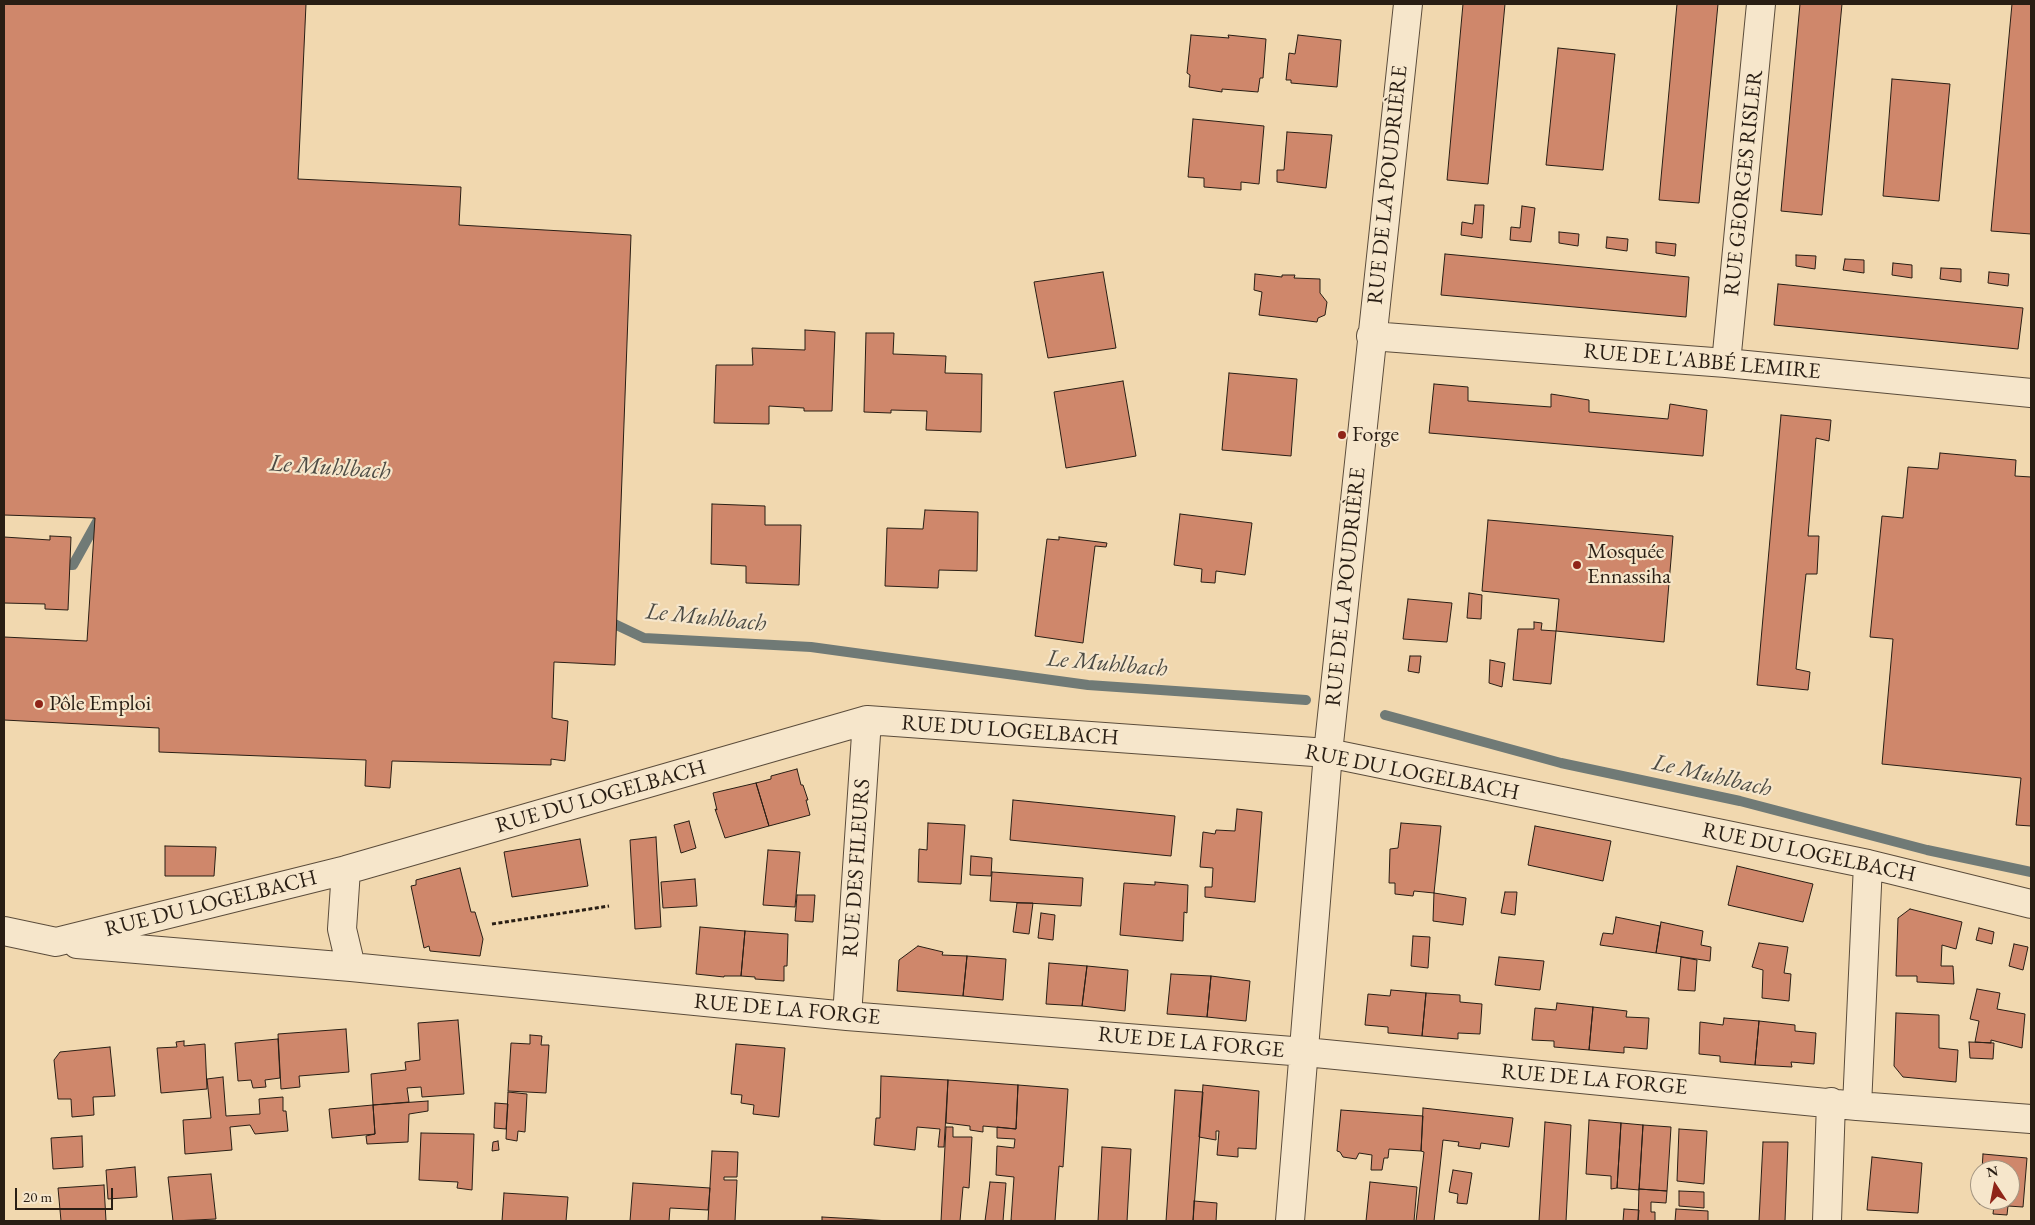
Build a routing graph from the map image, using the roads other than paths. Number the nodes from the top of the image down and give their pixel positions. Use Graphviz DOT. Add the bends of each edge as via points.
graph roads {
  1 [pos="1408,4"];
  2 [pos="1761,4"];
  3 [pos="1372,336"];
  4 [pos="1726,363"];
  5 [pos="2031,393"];
  6 [pos="867,720"];
  7 [pos="1328,753"];
  8 [pos="1868,864"];
  9 [pos="346,870"];
  10 [pos="2031,904"];
  11 [pos="4,931"];
  12 [pos="56,942"];
  13 [pos="351,967"];
  14 [pos="847,1016"];
  15 [pos="1305,1052"];
  16 [pos="1844,1104"];
  17 [pos="2031,1119"];
  18 [pos="1290,1221"];
  19 [pos="1827,1221"];
  1 -- 3 [label="street, RUE DE LA POUDRIÈRE"];
  2 -- 4 [label="street, RUE GEORGES RISLER"];
  3 -- 4 [label="street, RUE DE L'ABBÉ LEMIRE"];
  3 -- 7 [label="street, RUE DE LA POUDRIÈRE"];
  4 -- 5 [label="street, RUE DE L'ABBÉ LEMIRE"];
  6 -- 7 [label="street, RUE DU LOGELBACH"];
  6 -- 9 [label="street, RUE DU LOGELBACH"];
  6 -- 14 [label="street, RUE DES FILEURS"];
  7 -- 8 [label="street, RUE DU LOGELBACH"];
  7 -- 15 [label="street, RUE DE LA POUDRIÈRE"];
  8 -- 10 [label="street, RUE DU LOGELBACH"];
  8 -- 16 [label="street"];
  9 -- 12 [label="street, RUE DU LOGELBACH"];
  9 -- 13 [label="street" via="342,929"];
  11 -- 12 [label="street, RUE DU LOGELBACH"];
  12 -- 13 [label="street, RUE DE LA FORGE"];
  13 -- 14 [label="street, RUE DE LA FORGE"];
  14 -- 15 [label="street, RUE DE LA FORGE"];
  15 -- 16 [label="street, RUE DE LA FORGE"];
  15 -- 18 [label="street, RUE DE LA POUDRIÈRE"];
  16 -- 17 [label="street, RUE DE LA FORGE"];
  16 -- 19 [label="street"];
}
